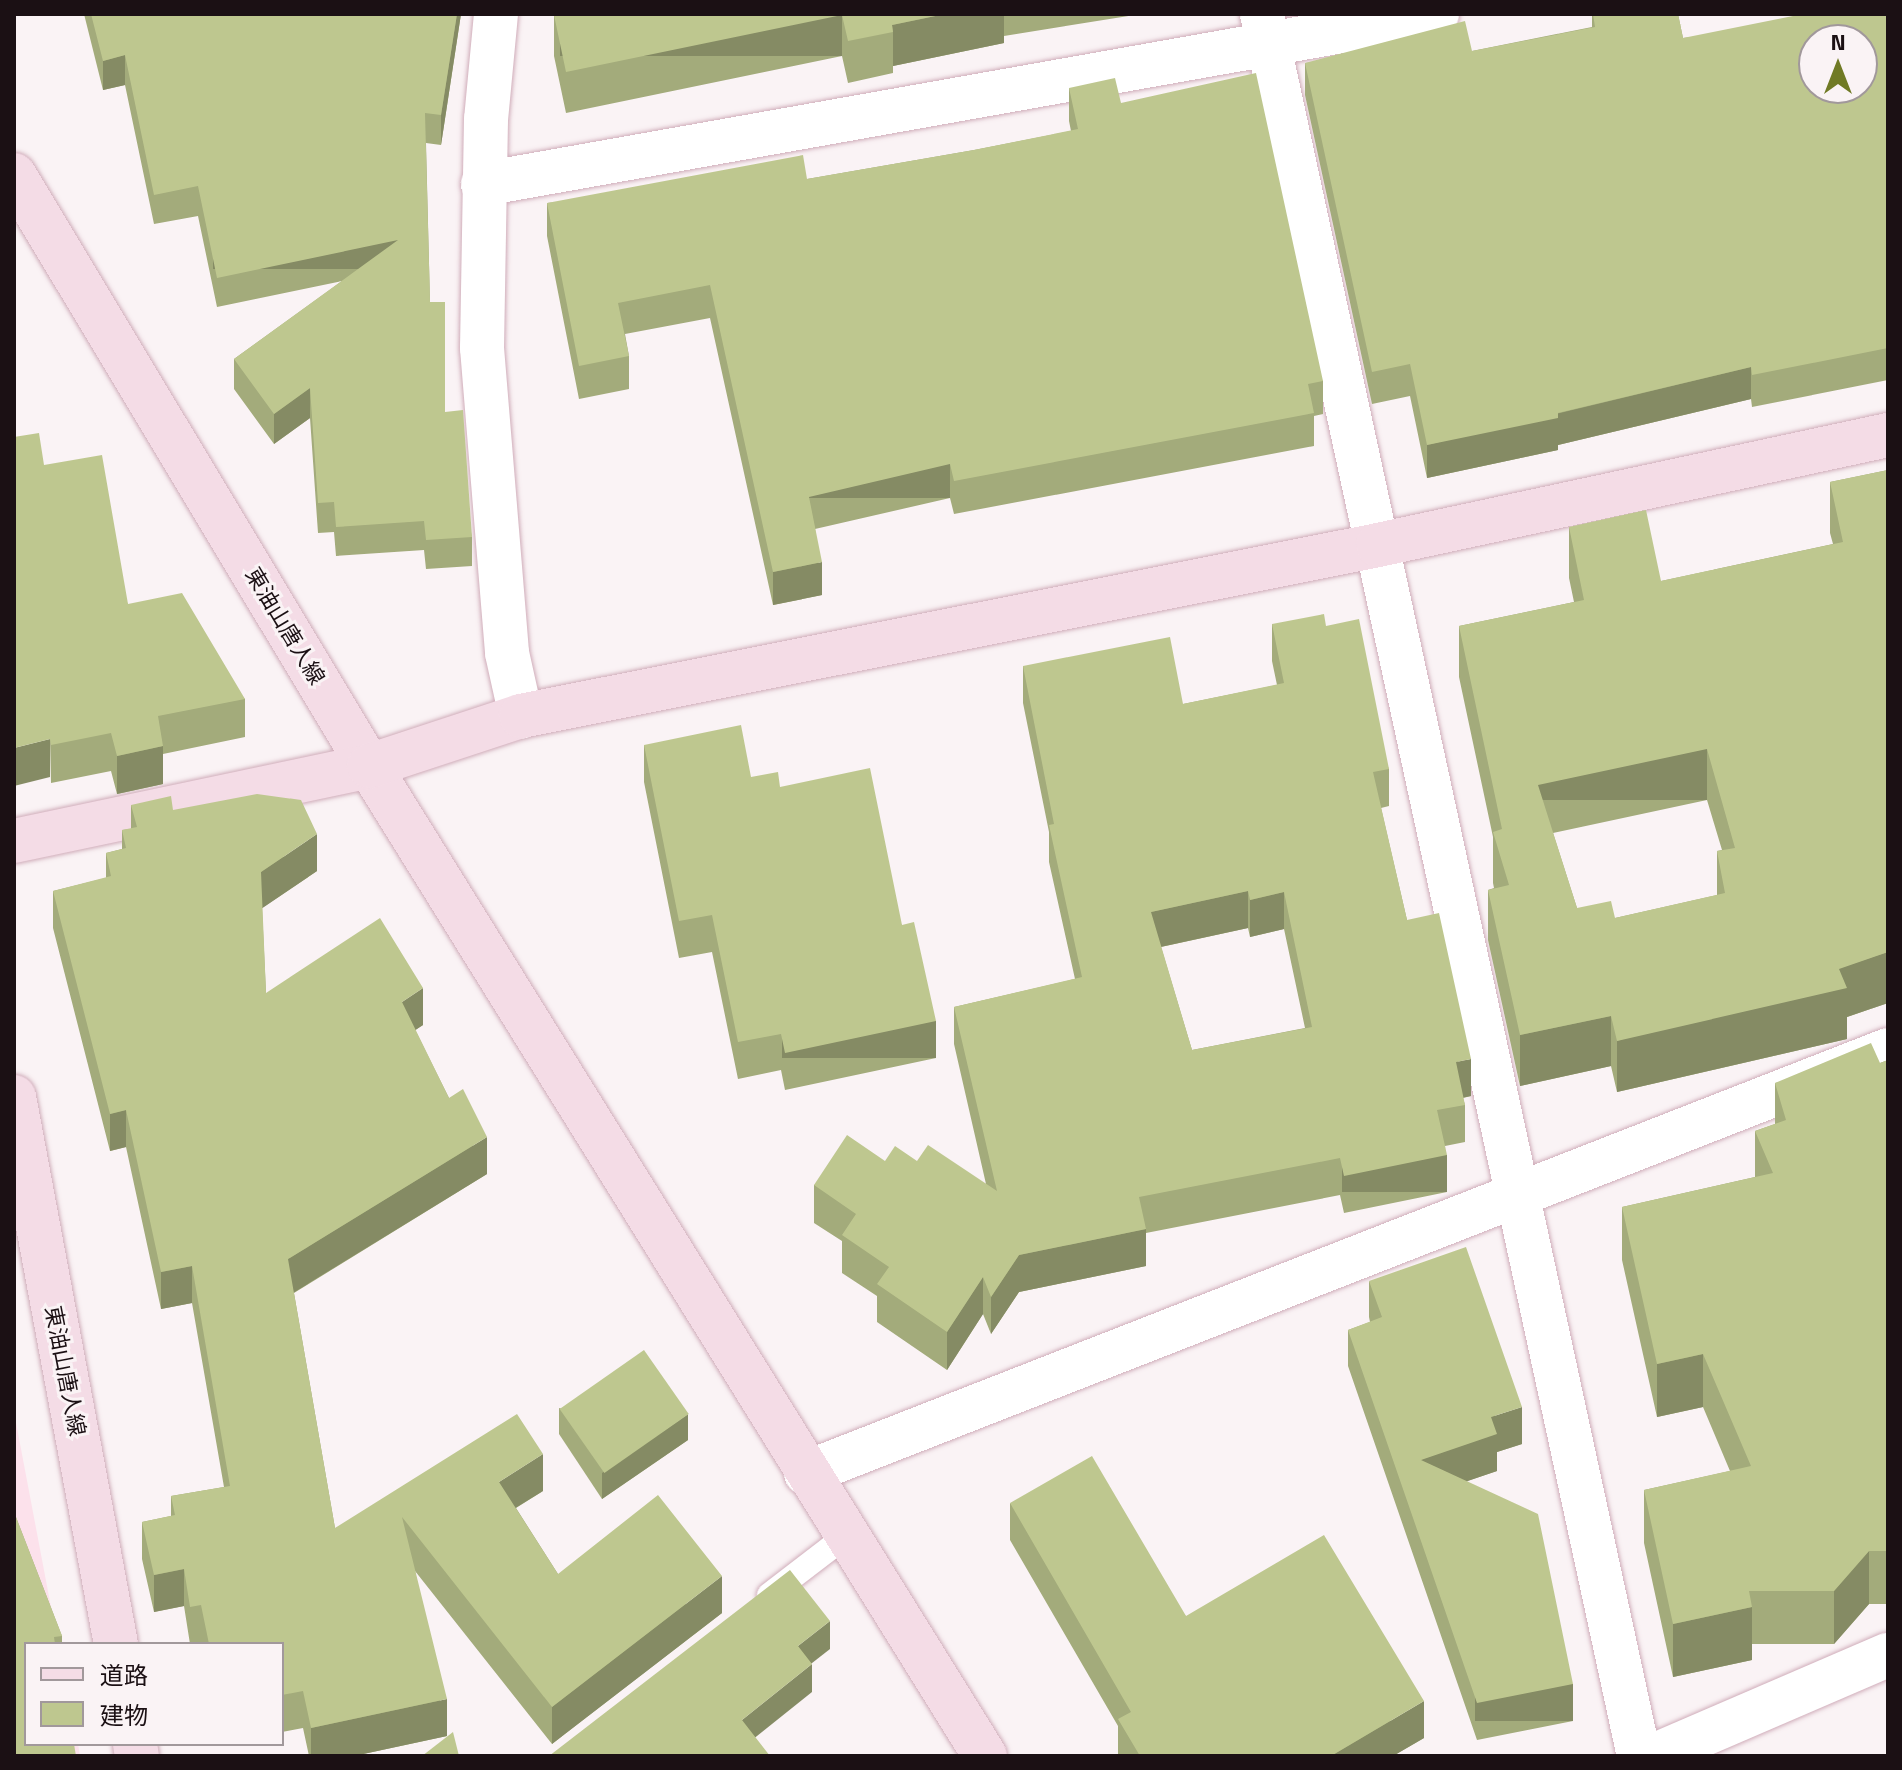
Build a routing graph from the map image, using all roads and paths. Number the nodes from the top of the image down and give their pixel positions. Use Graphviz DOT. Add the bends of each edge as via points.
graph roads {
  1 [pos="496,14"];
  2 [pos="1437,14"];
  3 [pos="1265,29"];
  4 [pos="14,175"];
  5 [pos="483,184"];
  6 [pos="1888,435"];
  7 [pos="1378,545"];
  8 [pos="521,716"];
  9 [pos="369,766"];
  10 [pos="14,841"];
  11 [pos="1888,1050"];
  12 [pos="14,1097"];
  13 [pos="1517,1195"];
  14 [pos="806,1473"];
  15 [pos="846,1536"];
  16 [pos="748,1612"];
  17 [pos="116,1642"];
  18 [pos="1888,1655"];
  19 [pos="985,1756"];
  20 [pos="1639,1756"];
  21 [pos="1653,1756"];
  1 -- 5 [label="street"];
  2 -- 3 [label="street"];
  3 -- 5 [label="street"];
  3 -- 7 [label="street"];
  4 -- 9 [label="street, 東油山唐人線"];
  5 -- 8 [label="street" via="482,348 507,653"];
  6 -- 7 [label="street"];
  7 -- 8 [label="street"];
  7 -- 13 [label="street"];
  8 -- 9 [label="street"];
  9 -- 10 [label="street"];
  9 -- 14 [label="street, 東油山唐人線"];
  11 -- 13 [label="street"];
  12 -- 17 [label="street, 東油山唐人線"];
  13 -- 14 [label="street"];
  13 -- 20 [label="street"];
  14 -- 15 [label="street, 東油山唐人線"];
  15 -- 16 [label="lane"];
  15 -- 19 [label="street, 東油山唐人線"];
  18 -- 21 [label="street"];
}
